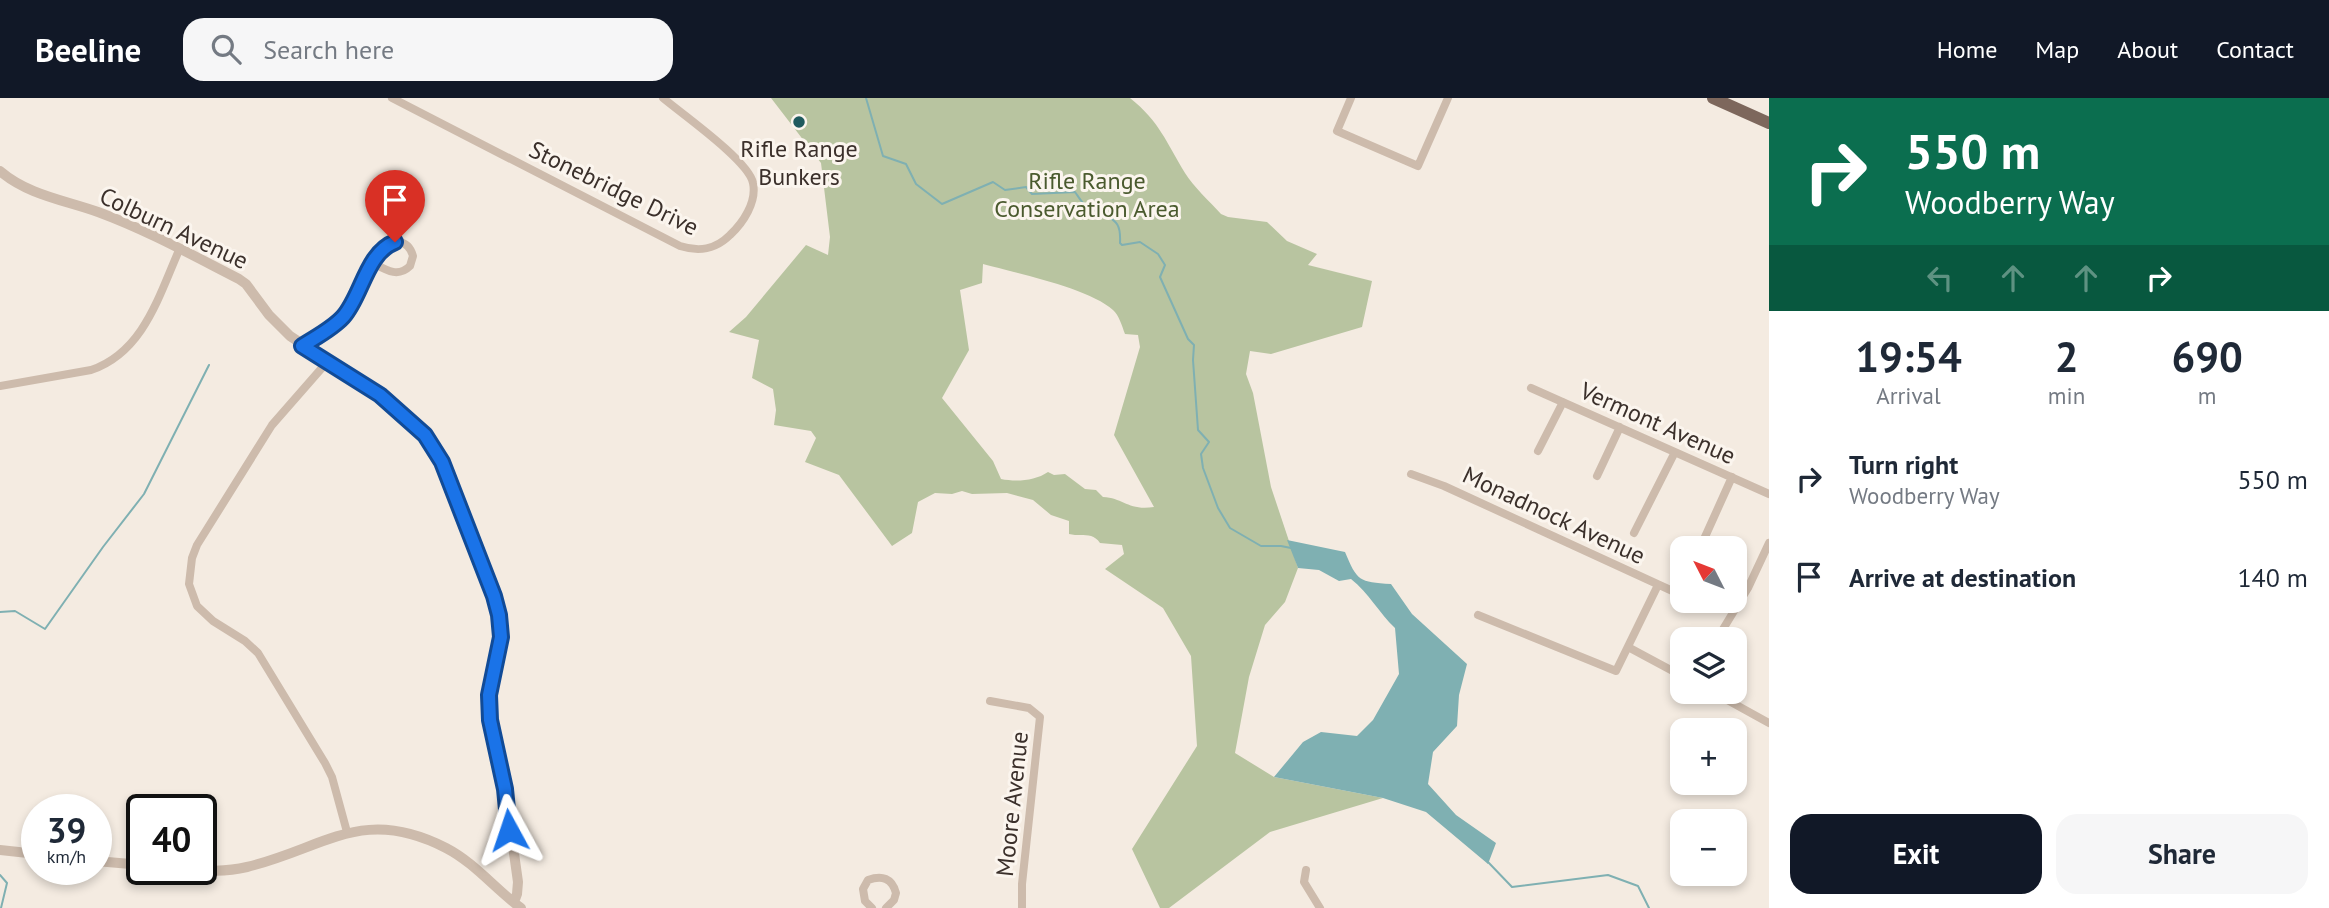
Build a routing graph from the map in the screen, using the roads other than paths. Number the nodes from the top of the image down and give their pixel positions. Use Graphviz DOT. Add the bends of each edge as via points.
graph roads {
  1 [pos="392,98"];
  2 [pos="663,98"];
  3 [pos="1351,98"];
  4 [pos="1448,98"];
  5 [pos="1713,98"];
  6 [pos="1769,123"];
  7 [pos="0,171"];
  8 [pos="180,248"];
  9 [pos="373,263"];
  10 [pos="302,346"];
  11 [pos="328,361"];
  12 [pos="0,386"];
  13 [pos="1531,388"];
  14 [pos="1563,402"];
  15 [pos="1620,427"];
  16 [pos="1538,451"];
  17 [pos="1675,452"];
  18 [pos="1412,474"];
  19 [pos="1597,476"];
  20 [pos="1732,477"];
  21 [pos="1769,494"];
  22 [pos="1634,533"];
  23 [pos="1705,536"];
  24 [pos="1769,544"];
  25 [pos="1658,585"];
  26 [pos="1670,588"];
  27 [pos="1478,615"];
  28 [pos="1724,627"];
  29 [pos="1628,647"];
  30 [pos="1670,670"];
  31 [pos="990,701"];
  32 [pos="1734,704"];
  33 [pos="1769,723"];
  34 [pos="346,832"];
  35 [pos="0,849"];
  36 [pos="21,852"];
  37 [pos="1306,870"];
  38 [pos="217,872"];
  39 [pos="517,905"];
  40 [pos="872,908"];
  41 [pos="886,908"];
  42 [pos="1022,908"];
  43 [pos="1320,908"];
  1 -- 2 [label="street, Stonebridge Drive" via="680,246 709,249 728,237 744,218 753,183 742,163"];
  3 -- 4 [label="street" via="1337,131 1418,166"];
  5 -- 6 [label="main road"];
  7 -- 8 [label="street, Colburn Avenue" via="39,194 98,212"];
  8 -- 10 [label="street, Colburn Avenue" via="246,284 269,315"];
  8 -- 12 [label="street" via="144,326 122,354 91,370"];
  9 -- 9 [label="street" via="395,242 408,246 413,256 410,267 401,273"];
  9 -- 10 [label="street" via="342,318"];
  10 -- 11 [label="street, Colburn Avenue"];
  11 -- 34 [label="street" via="284,410 253,455 197,545 188,572 197,606 258,653 326,763"];
  11 -- 39 [label="street, Colburn Avenue" via="380,395 425,435 442,462 494,596 501,637 489,695 490,720 505,789"];
  13 -- 14 [label="street, Vermont Avenue"];
  14 -- 15 [label="street, Vermont Avenue"];
  14 -- 16 [label="street"];
  15 -- 17 [label="street, Vermont Avenue"];
  15 -- 19 [label="street"];
  17 -- 20 [label="street, Vermont Avenue"];
  17 -- 22 [label="street"];
  18 -- 25 [label="street, Monadnock Avenue"];
  20 -- 21 [label="street, Vermont Avenue"];
  20 -- 23 [label="street"];
  24 -- 28 [label="street"];
  25 -- 26 [label="street, Monadnock Avenue"];
  25 -- 29 [label="street"];
  27 -- 29 [label="street" via="1616,671"];
  29 -- 30 [label="street"];
  31 -- 42 [label="street, Moore Avenue" via="1029,708 1040,717"];
  32 -- 33 [label="street"];
  34 -- 38 [label="street" via="247,867"];
  34 -- 39 [label="street" via="380,829 429,840 472,865"];
  35 -- 36 [label="street"];
  37 -- 43 [label="street" via="1304,881"];
  40 -- 41 [label="street" via="863,889 868,880 882,877 894,885 896,893"];
}
